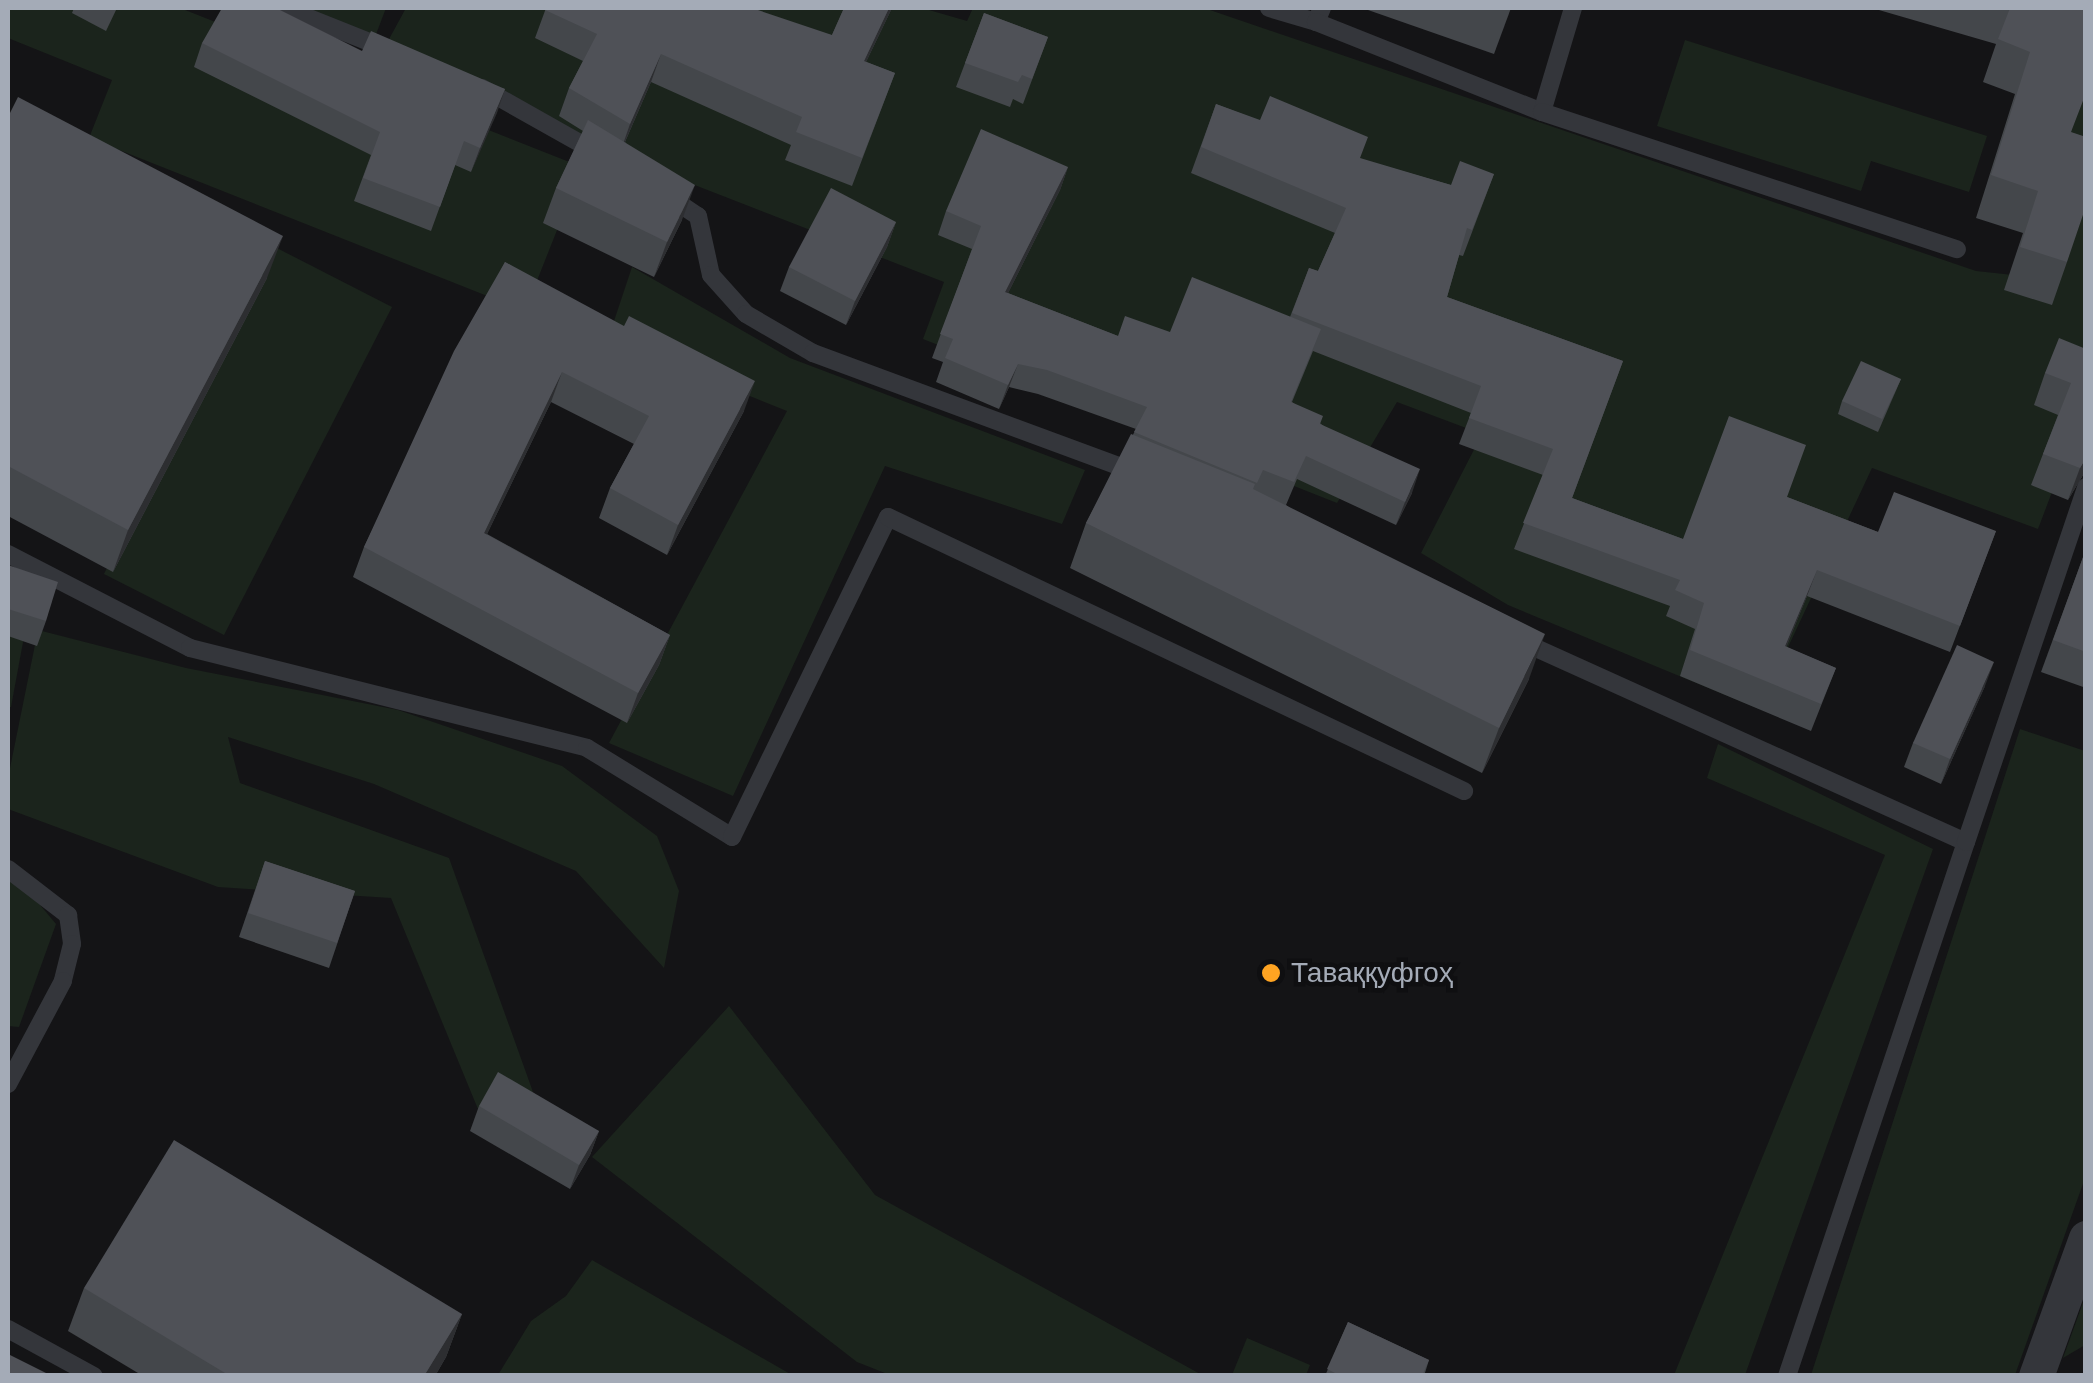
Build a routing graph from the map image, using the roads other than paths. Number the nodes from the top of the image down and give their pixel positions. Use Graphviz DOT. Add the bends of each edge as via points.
graph roads {
  1 [pos="284,8"];
  2 [pos="1269,8"];
  3 [pos="1574,8"];
  4 [pos="1319,15"];
  5 [pos="410,59"];
  6 [pos="464,81"];
  7 [pos="1542,112"];
  8 [pos="611,162"];
  9 [pos="642,180"];
  10 [pos="1957,249"];
  11 [pos="1164,484"];
  12 [pos="2086,487"];
  13 [pos="8,554"];
  14 [pos="1496,630"];
  15 [pos="1464,791"];
  16 [pos="1966,842"];
  17 [pos="8,868"];
  18 [pos="8,1084"];
  19 [pos="2086,1238"];
  20 [pos="8,1329"];
  21 [pos="94,1376"];
  22 [pos="1786,1376"];
  23 [pos="2036,1376"];
  1 -- 5 [label="lane"];
  2 -- 4 [label="lane"];
  3 -- 7 [label="lane"];
  4 -- 7 [label="lane"];
  6 -- 8 [label="lane"];
  7 -- 10 [label="lane"];
  9 -- 11 [label="lane" via="698,216 717,287 780,334 813,353"];
  12 -- 16 [label="lane"];
  13 -- 15 [label="lane" via="190,648 587,748 732,837 888,517"];
  14 -- 16 [label="lane"];
  16 -- 22 [label="lane"];
  17 -- 18 [label="lane" via="68,915 72,944 64,981"];
  19 -- 23 [label="street"];
  20 -- 21 [label="lane"];
}
